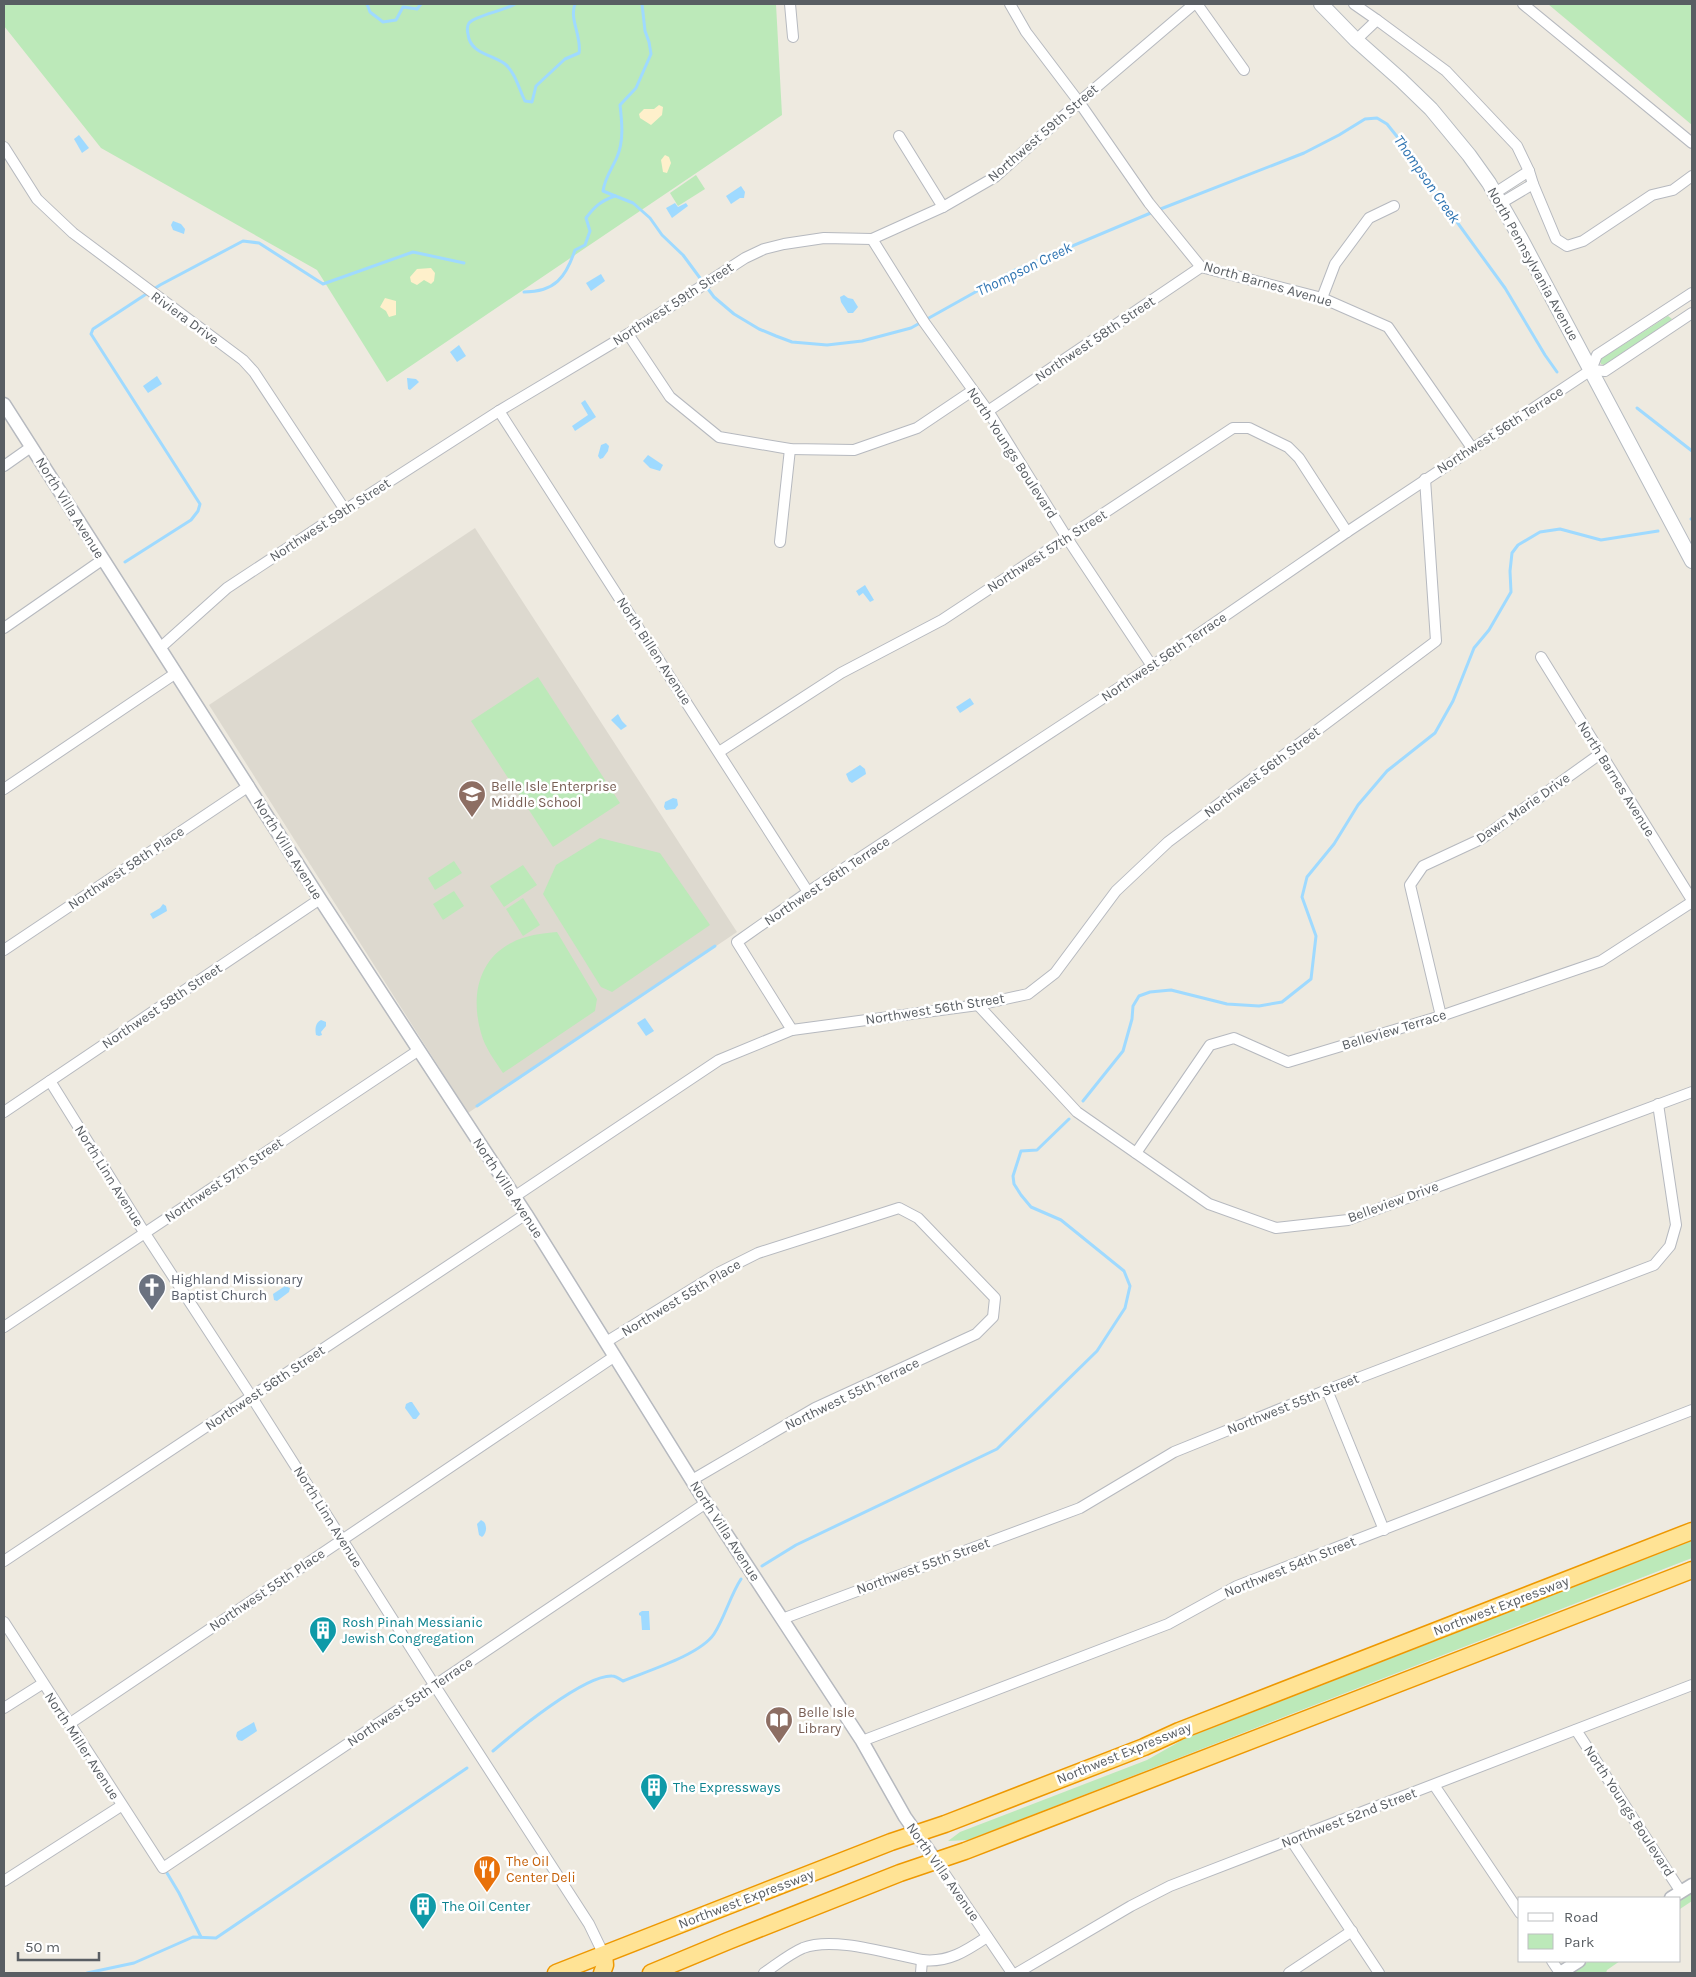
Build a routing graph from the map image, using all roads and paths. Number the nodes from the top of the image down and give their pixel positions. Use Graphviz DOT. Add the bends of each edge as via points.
graph roads {
  1 [pos="790,4"];
  2 [pos="1010,4"];
  3 [pos="1195,4"];
  4 [pos="1321,4"];
  5 [pos="1354,4"];
  6 [pos="1523,4"];
  7 [pos="1377,20"];
  8 [pos="793,37"];
  9 [pos="1356,40"];
  10 [pos="1244,70"];
  11 [pos="1078,102"];
  12 [pos="899,136"];
  13 [pos="1692,144"];
  14 [pos="4,147"];
  15 [pos="1530,171"];
  16 [pos="1692,176"];
  17 [pos="1533,184"];
  18 [pos="1498,198"];
  19 [pos="1394,206"];
  20 [pos="943,208"];
  21 [pos="872,239"];
  22 [pos="1201,267"];
  23 [pos="1692,293"];
  24 [pos="1322,298"];
  25 [pos="1672,306"];
  26 [pos="1692,313"];
  27 [pos="1681,320"];
  28 [pos="628,334"];
  29 [pos="1591,370"];
  30 [pos="972,390"];
  31 [pos="4,404"];
  32 [pos="499,411"];
  33 [pos="988,412"];
  34 [pos="31,447"];
  35 [pos="1472,448"];
  36 [pos="790,449"];
  37 [pos="4,466"];
  38 [pos="1425,479"];
  39 [pos="345,510"];
  40 [pos="1347,532"];
  41 [pos="1068,538"];
  42 [pos="780,542"];
  43 [pos="102,560"];
  44 [pos="1692,562"];
  45 [pos="4,628"];
  46 [pos="160,648"];
  47 [pos="1541,657"];
  48 [pos="1152,666"];
  49 [pos="176,673"];
  50 [pos="719,752"];
  51 [pos="1600,754"];
  52 [pos="249,786"];
  53 [pos="4,789"];
  54 [pos="808,892"];
  55 [pos="320,899"];
  56 [pos="1692,901"];
  57 [pos="4,950"];
  58 [pos="978,1005"];
  59 [pos="1441,1016"];
  60 [pos="792,1030"];
  61 [pos="419,1050"];
  62 [pos="50,1081"];
  63 [pos="1692,1092"];
  64 [pos="1658,1104"];
  65 [pos="4,1112"];
  66 [pos="1136,1153"];
  67 [pos="514,1197"];
  68 [pos="899,1208"];
  69 [pos="526,1214"];
  70 [pos="144,1232"];
  71 [pos="4,1326"];
  72 [pos="606,1342"];
  73 [pos="615,1356"];
  74 [pos="1327,1390"];
  75 [pos="251,1396"];
  76 [pos="1692,1410"];
  77 [pos="692,1480"];
  78 [pos="706,1502"];
  79 [pos="1384,1530"];
  80 [pos="1692,1531"];
  81 [pos="342,1540"];
  82 [pos="4,1562"];
  83 [pos="1692,1570"];
  84 [pos="782,1619"];
  85 [pos="4,1622"];
  86 [pos="42,1684"];
  87 [pos="1692,1685"];
  88 [pos="435,1686"];
  89 [pos="4,1708"];
  90 [pos="69,1724"];
  91 [pos="1576,1730"];
  92 [pos="862,1741"];
  93 [pos="1434,1785"];
  94 [pos="122,1806"];
  95 [pos="917,1834"];
  96 [pos="1291,1840"];
  97 [pos="936,1861"];
  98 [pos="163,1868"];
  99 [pos="4,1881"];
  100 [pos="1682,1892"];
  101 [pos="1518,1910"];
  102 [pos="1352,1931"];
  103 [pos="987,1937"];
  104 [pos="604,1954"];
  105 [pos="922,1960"];
  106 [pos="1553,1962"];
  107 [pos="1577,1962"];
  108 [pos="556,1973"];
  109 [pos="602,1973"];
  110 [pos="651,1973"];
  111 [pos="764,1973"];
  112 [pos="921,1973"];
  113 [pos="1012,1973"];
  114 [pos="1017,1973"];
  115 [pos="1288,1973"];
  116 [pos="1379,1973"];
  117 [pos="1560,1973"];
  1 -- 8 [label="street"];
  2 -- 11 [label="street, North Barnes Avenue" via="1026,32"];
  3 -- 10 [label="street"];
  3 -- 11 [label="street, Northwest 59th Street"];
  4 -- 9 [label="main road, North Pennsylvania Avenue"];
  5 -- 7 [label="street"];
  6 -- 13 [label="street"];
  7 -- 9 [label="street"];
  7 -- 15 [label="street" via="1446,71 1517,146"];
  9 -- 18 [label="main road, North Pennsylvania Avenue" via="1430,109 1469,155"];
  11 -- 20 [label="street, Northwest 59th Street" via="995,177"];
  11 -- 22 [label="street, North Barnes Avenue" via="1149,203"];
  12 -- 20 [label="street"];
  14 -- 39 [label="street, Riviera Drive" via="37,199 72,232 243,360"];
  15 -- 17 [label="street"];
  15 -- 18 [label="street"];
  16 -- 17 [label="street" via="1673,190 1652,195 1583,241 1567,246 1556,239"];
  17 -- 18 [label="street"];
  18 -- 29 [label="main road, North Pennsylvania Avenue"];
  19 -- 24 [label="street" via="1369,218 1335,264"];
  20 -- 21 [label="street, Northwest 59th Street"];
  21 -- 28 [label="street, Northwest 59th Street" via="824,238 764,249 744,258"];
  21 -- 30 [label="street, North Youngs Boulevard"];
  22 -- 24 [label="street, North Barnes Avenue"];
  22 -- 33 [label="street, Northwest 58th Street"];
  23 -- 25 [label="street, Northwest 56th Terrace"];
  24 -- 35 [label="street, North Barnes Avenue" via="1388,327"];
  25 -- 27 [label="street"];
  25 -- 29 [label="street, Northwest 56th Terrace" via="1597,355"];
  26 -- 27 [label="street, Northwest 56th Terrace"];
  27 -- 29 [label="street, Northwest 56th Terrace" via="1605,371"];
  28 -- 32 [label="street, Northwest 59th Street"];
  28 -- 36 [label="street" via="670,397 719,436"];
  29 -- 35 [label="street, Northwest 56th Terrace"];
  29 -- 44 [label="main road, North Pennsylvania Avenue"];
  30 -- 33 [label="street, North Youngs Boulevard"];
  30 -- 36 [label="street" via="917,428 854,450"];
  31 -- 34 [label="street, North Villa Avenue"];
  32 -- 39 [label="street, Northwest 59th Street"];
  32 -- 50 [label="street, North Billen Avenue"];
  33 -- 41 [label="street, North Youngs Boulevard"];
  34 -- 37 [label="street"];
  34 -- 43 [label="street, North Villa Avenue"];
  35 -- 38 [label="street, Northwest 56th Terrace"];
  36 -- 42 [label="street"];
  38 -- 40 [label="street, Northwest 56th Terrace"];
  38 -- 58 [label="street, Northwest 56th Street" via="1436,641 1168,842 1116,891 1056,973 1028,994"];
  39 -- 46 [label="street, Northwest 59th Street" via="227,588"];
  40 -- 41 [label="street, Northwest 57th Street" via="1299,458 1288,447 1249,428 1233,428"];
  40 -- 48 [label="street, Northwest 56th Terrace"];
  41 -- 48 [label="street, North Youngs Boulevard"];
  41 -- 50 [label="street, Northwest 57th Street" via="942,620 842,674"];
  43 -- 45 [label="street"];
  43 -- 46 [label="street, North Villa Avenue"];
  46 -- 49 [label="street, North Villa Avenue"];
  47 -- 51 [label="street, North Barnes Avenue"];
  48 -- 54 [label="street, Northwest 56th Terrace"];
  49 -- 52 [label="street, North Villa Avenue"];
  49 -- 53 [label="street"];
  50 -- 54 [label="street, North Billen Avenue"];
  51 -- 56 [label="street, North Barnes Avenue"];
  51 -- 59 [label="street, Dawn Marie Drive" via="1481,839 1423,866 1410,885"];
  52 -- 55 [label="street, North Villa Avenue"];
  52 -- 57 [label="street, Northwest 58th Place"];
  54 -- 60 [label="street, Northwest 56th Terrace" via="737,942"];
  55 -- 61 [label="street, North Villa Avenue"];
  55 -- 62 [label="street, Northwest 58th Street"];
  56 -- 59 [label="street, Belleview Terrace" via="1601,961"];
  58 -- 60 [label="street, Northwest 56th Street"];
  58 -- 66 [label="street, Belleview Drive" via="1077,1112"];
  59 -- 66 [label="street, Belleview Terrace" via="1288,1062 1234,1038 1210,1045"];
  60 -- 67 [label="street, Northwest 56th Street" via="719,1060"];
  61 -- 67 [label="street, North Villa Avenue"];
  61 -- 70 [label="street, Northwest 57th Street"];
  62 -- 65 [label="street, Northwest 58th Street"];
  62 -- 70 [label="street, North Linn Avenue"];
  63 -- 64 [label="street, Belleview Drive"];
  64 -- 66 [label="street, Belleview Drive" via="1348,1220 1276,1228 1209,1204"];
  64 -- 74 [label="street, Northwest 55th Street" via="1676,1225 1670,1246 1654,1266"];
  67 -- 69 [label="street, North Villa Avenue"];
  68 -- 72 [label="street, Northwest 55th Place" via="758,1253 720,1272"];
  68 -- 77 [label="street, Northwest 55th Terrace" via="918,1218 995,1298 993,1317 976,1334 815,1408"];
  69 -- 72 [label="street, North Villa Avenue"];
  69 -- 75 [label="street, Northwest 56th Street"];
  70 -- 71 [label="street, Northwest 57th Street"];
  70 -- 75 [label="street, North Linn Avenue"];
  72 -- 73 [label="street, North Villa Avenue"];
  73 -- 77 [label="street, North Villa Avenue"];
  73 -- 81 [label="street, Northwest 55th Place"];
  74 -- 79 [label="street"];
  74 -- 84 [label="street, Northwest 55th Street" via="1174,1452 1080,1508"];
  75 -- 81 [label="street, North Linn Avenue"];
  75 -- 82 [label="street, Northwest 56th Street"];
  76 -- 79 [label="street, Northwest 54th Street"];
  77 -- 78 [label="street, North Villa Avenue"];
  78 -- 84 [label="street, North Villa Avenue"];
  78 -- 88 [label="street, Northwest 55th Terrace"];
  79 -- 92 [label="street, Northwest 54th Street" via="1237,1586 1168,1624"];
  80 -- 95 [label="highway, Northwest Expressway"];
  81 -- 88 [label="street, North Linn Avenue"];
  81 -- 90 [label="street, Northwest 55th Place"];
  83 -- 97 [label="highway"];
  84 -- 92 [label="street, North Villa Avenue"];
  85 -- 86 [label="street, North Miller Avenue"];
  86 -- 89 [label="street"];
  86 -- 90 [label="street, North Miller Avenue"];
  87 -- 91 [label="street, Northwest 52nd Street"];
  88 -- 98 [label="street, Northwest 55th Terrace"];
  88 -- 104 [label="street, North Linn Avenue" via="590,1924"];
  90 -- 94 [label="street, North Miller Avenue"];
  91 -- 93 [label="street, Northwest 52nd Street"];
  91 -- 100 [label="street, North Youngs Boulevard"];
  92 -- 95 [label="street, North Villa Avenue"];
  93 -- 96 [label="street, Northwest 52nd Street"];
  93 -- 101 [label="street"];
  94 -- 98 [label="street, North Miller Avenue"];
  94 -- 99 [label="street"];
  95 -- 97 [label="street, North Villa Avenue"];
  95 -- 104 [label="highway, Northwest Expressway"];
  96 -- 102 [label="street"];
  96 -- 114 [label="street, Northwest 52nd Street" via="1170,1886"];
  97 -- 103 [label="street, North Villa Avenue"];
  97 -- 110 [label="highway"];
  102 -- 115 [label="street"];
  102 -- 116 [label="street"];
  103 -- 105 [label="street" via="949,1958"];
  103 -- 113 [label="street, North Villa Avenue"];
  104 -- 108 [label="highway, Northwest Expressway"];
  104 -- 109 [label="highway"];
  105 -- 111 [label="street" via="846,1945 822,1944 802,1948"];
  105 -- 112 [label="street"];
  106 -- 117 [label="street"];
  107 -- 117 [label="street"];
}
